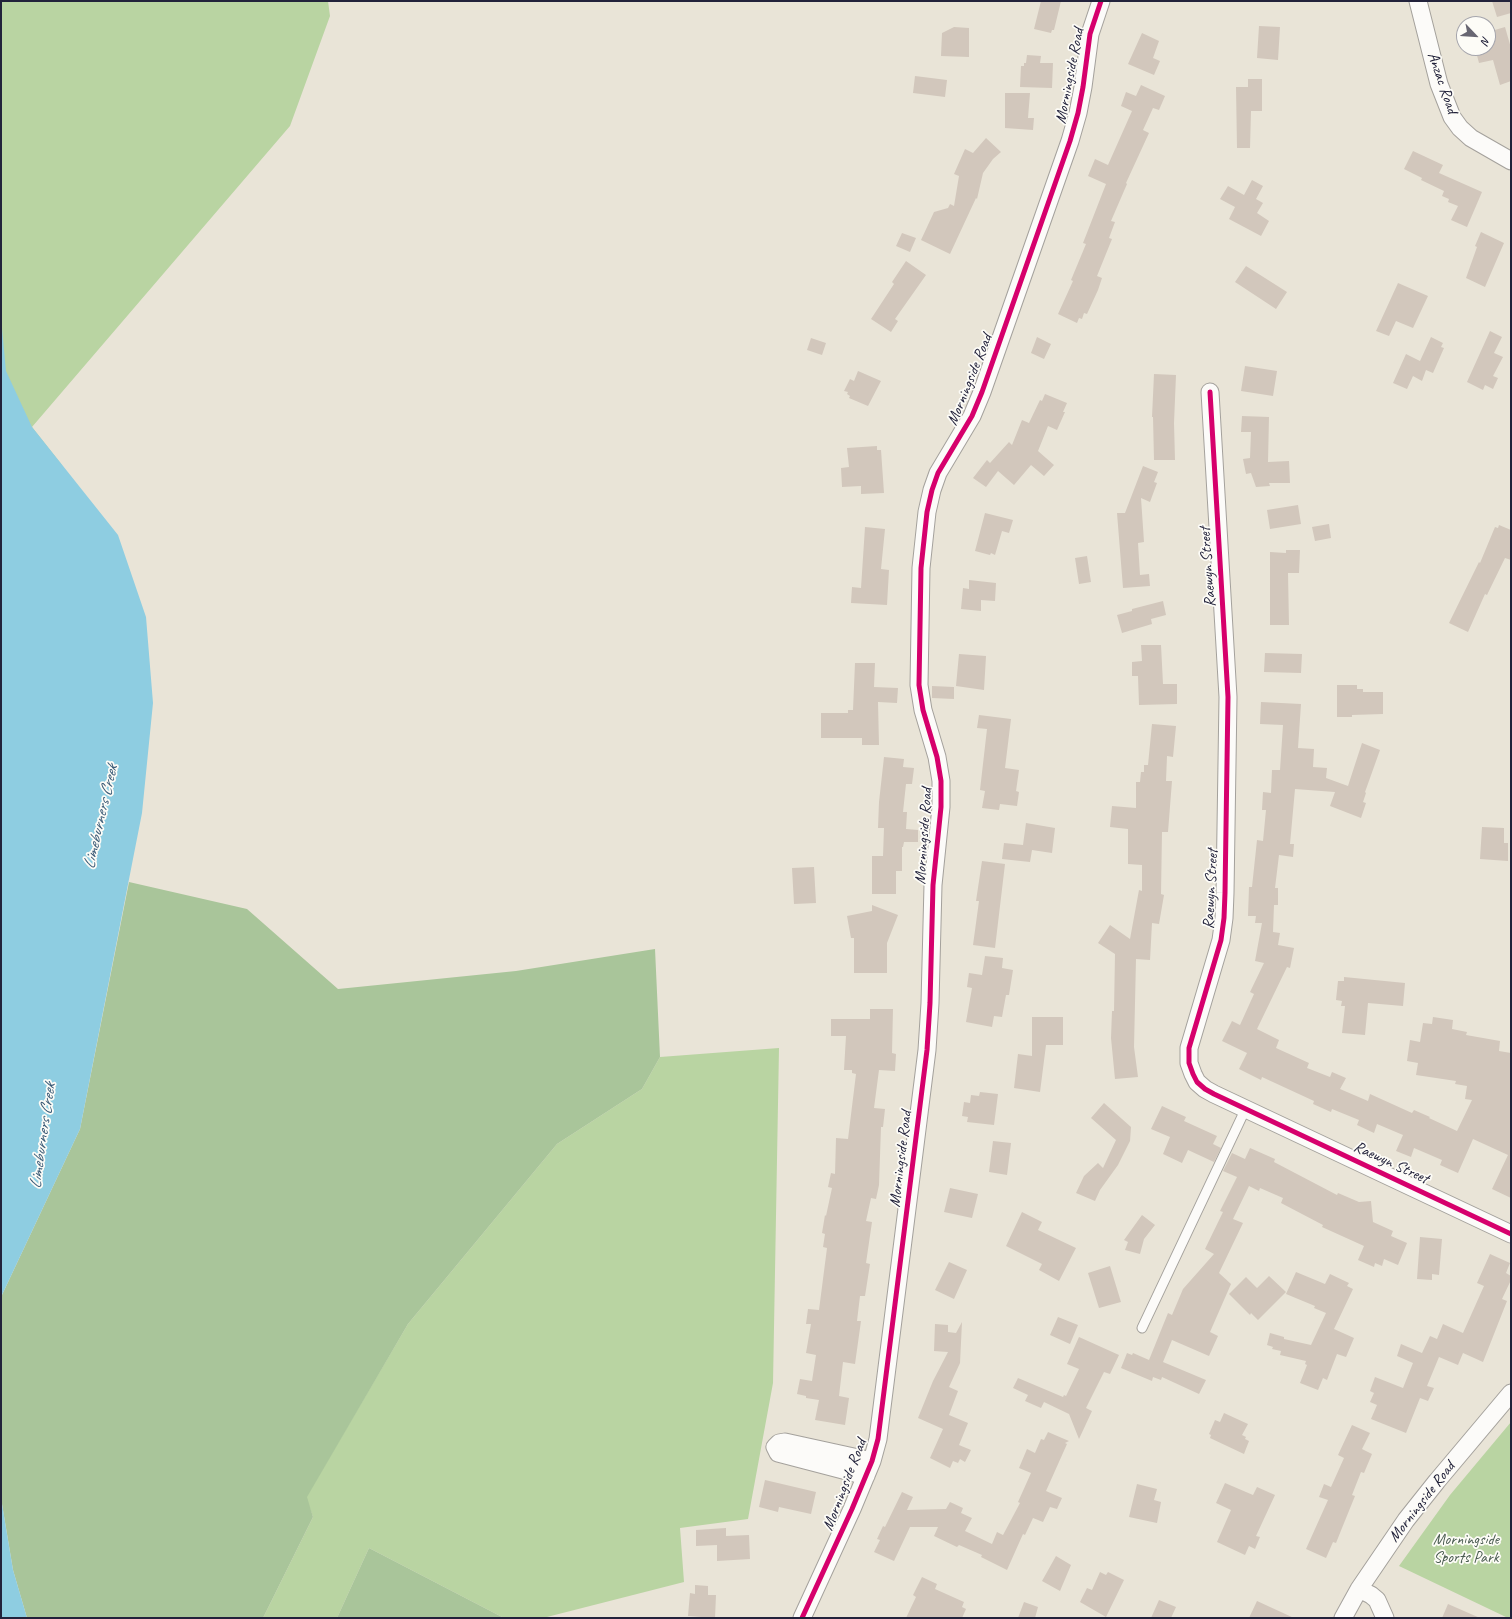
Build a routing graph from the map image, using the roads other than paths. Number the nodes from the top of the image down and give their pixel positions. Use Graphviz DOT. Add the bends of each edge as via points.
graph roads {
  1 [pos="1101,1"];
  2 [pos="1418,1"];
  3 [pos="1511,161"];
  4 [pos="1210,392"];
  5 [pos="1246,1108"];
  6 [pos="1511,1234"];
  7 [pos="1142,1328"];
  8 [pos="1511,1393"];
  9 [pos="1359,1589"];
  10 [pos="802,1618"];
  11 [pos="1343,1618"];
  12 [pos="1385,1618"];
  1 -- 10 [label="street, Morningside Road" via="1090,34 1082,94 1070,142 982,392 972,416 938,473 927,512 921,568 919,685 941,781 933,892 927,1050 878,1439 869,1469"];
  2 -- 3 [label="street, Anzac Road" via="1439,84 1452,117 1471,138"];
  4 -- 5 [label="street, Raewyn Street" via="1228,697 1225,893 1221,940 1189,1048 1189,1063 1198,1082 1205,1089"];
  5 -- 6 [label="street, Raewyn Street"];
  5 -- 7 [label="lane"];
  8 -- 9 [label="street, Morningside Road" via="1406,1520"];
  9 -- 11 [label="street, Morningside Road"];
  9 -- 12 [label="street" via="1377,1600"];
}
